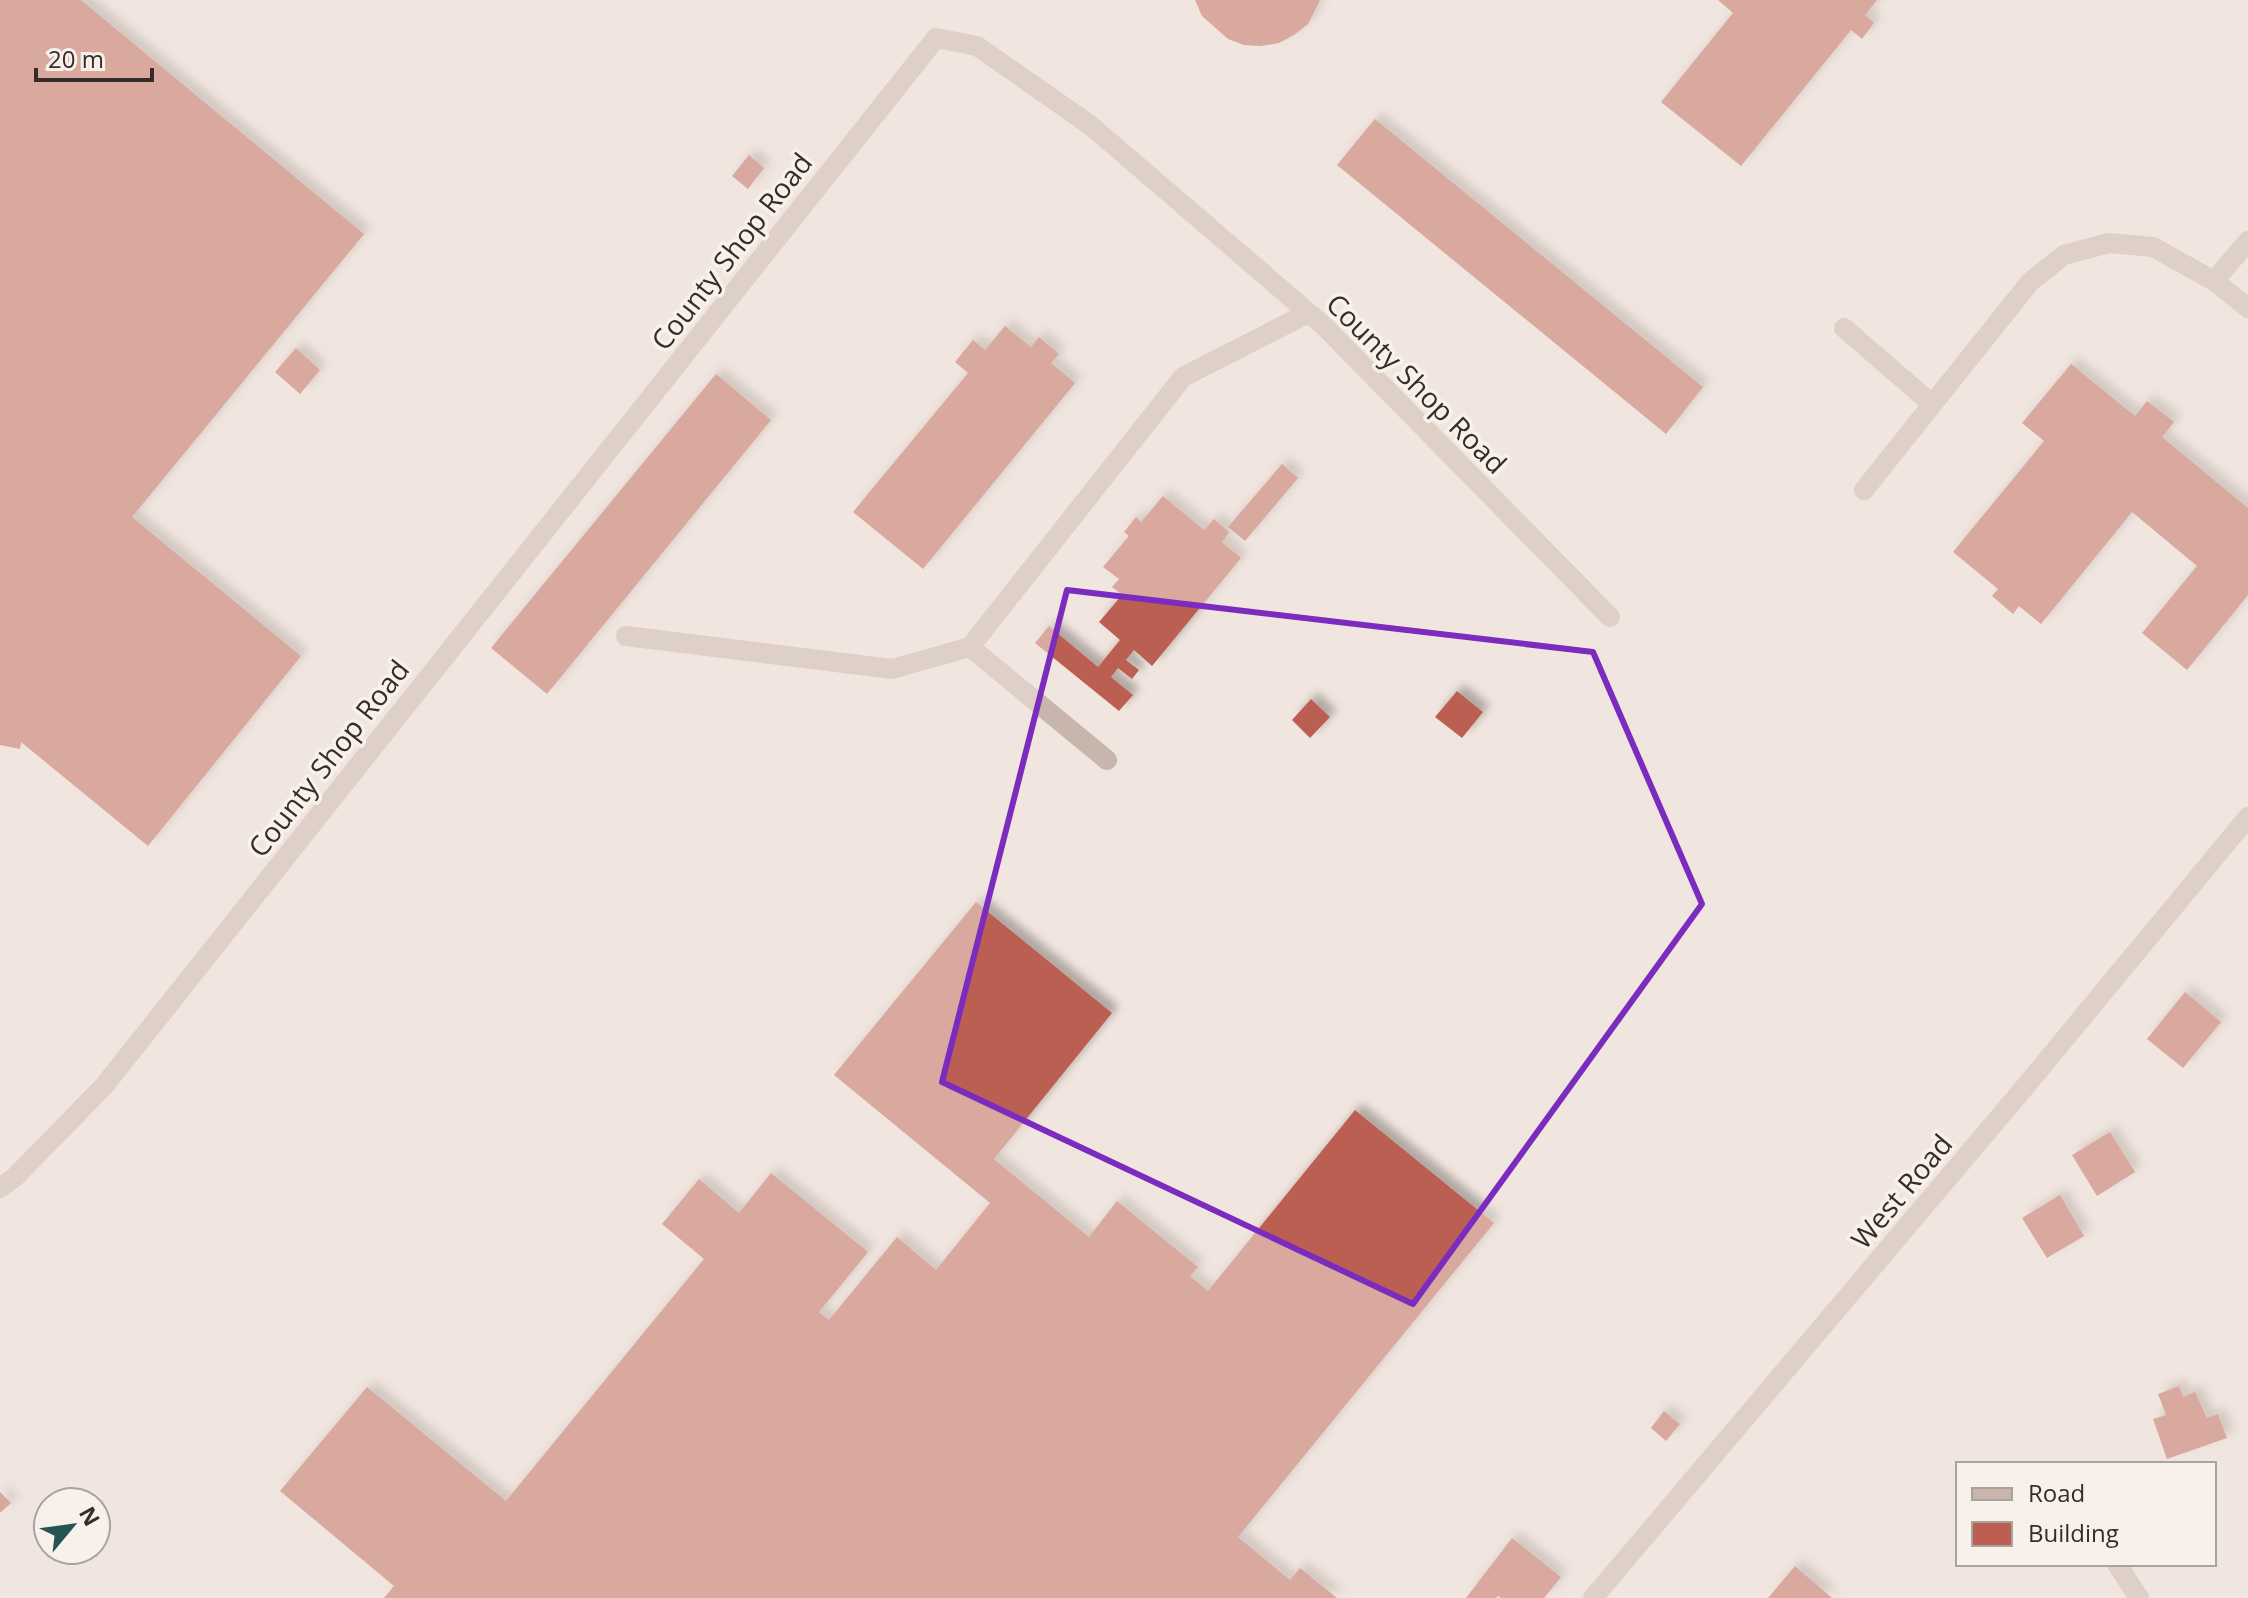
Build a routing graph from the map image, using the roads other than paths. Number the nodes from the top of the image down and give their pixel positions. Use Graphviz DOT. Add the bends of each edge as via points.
graph roads {
  1 [pos="2248,241"];
  2 [pos="2214,281"];
  3 [pos="2248,308"];
  4 [pos="1308,313"];
  5 [pos="1844,328"];
  6 [pos="1932,404"];
  7 [pos="1864,490"];
  8 [pos="1610,617"];
  9 [pos="626,636"];
  10 [pos="970,647"];
  11 [pos="1107,760"];
  12 [pos="2248,817"];
  13 [pos="0,1188"];
  14 [pos="2118,1566"];
  15 [pos="1593,1598"];
  16 [pos="2139,1598"];
  1 -- 2 [label="street"];
  2 -- 3 [label="street"];
  2 -- 6 [label="street" via="2153,247 2109,243 2064,255 2030,282"];
  4 -- 8 [label="street, County Shop Road"];
  4 -- 10 [label="street" via="1183,377"];
  4 -- 13 [label="street, County Shop Road" via="1090,125 977,46 936,38 104,1086"];
  5 -- 6 [label="street"];
  6 -- 7 [label="street"];
  9 -- 10 [label="street" via="892,669"];
  10 -- 11 [label="street"];
  12 -- 15 [label="street, West Road"];
  14 -- 16 [label="street"];
}
